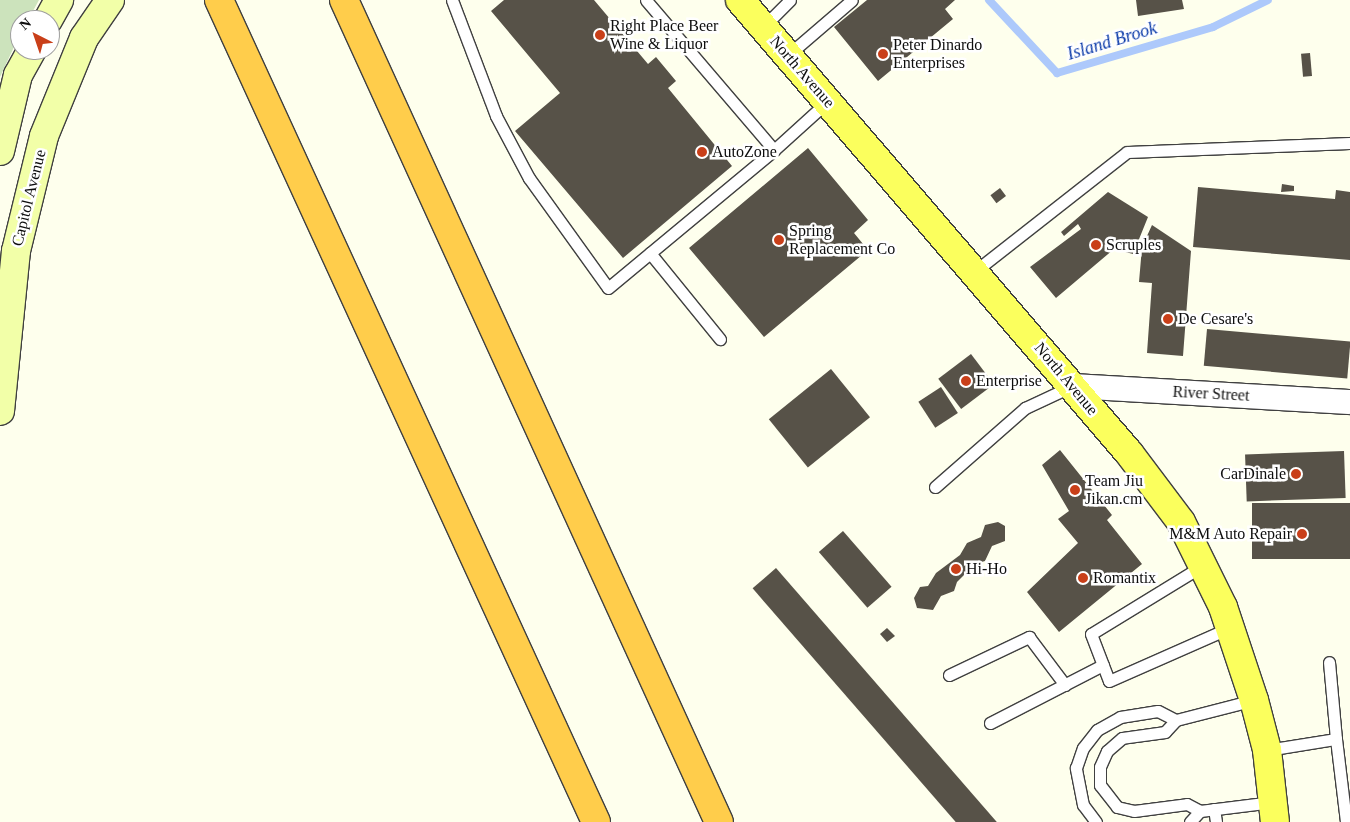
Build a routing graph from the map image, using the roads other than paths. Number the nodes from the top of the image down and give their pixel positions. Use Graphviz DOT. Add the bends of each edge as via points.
graph roads {
  1 [pos="110,0"];
  2 [pos="219,0"];
  3 [pos="344,0"];
  4 [pos="452,0"];
  5 [pos="646,0"];
  6 [pos="740,0"];
  7 [pos="790,0"];
  8 [pos="852,0"];
  9 [pos="763,26"];
  10 [pos="788,55"];
  11 [pos="26,60"];
  12 [pos="828,102"];
  13 [pos="1350,143"];
  14 [pos="774,150"];
  15 [pos="0,151"];
  16 [pos="650,253"];
  17 [pos="974,272"];
  18 [pos="720,339"];
  19 [pos="1072,386"];
  20 [pos="1350,402"];
  21 [pos="0,411"];
  22 [pos="936,487"];
  23 [pos="1202,566"];
  24 [pos="1229,628"];
  25 [pos="1329,662"];
  26 [pos="1103,665"];
  27 [pos="949,676"];
  28 [pos="1065,685"];
  29 [pos="1254,700"];
  30 [pos="1176,720"];
  31 [pos="990,723"];
  32 [pos="1336,740"];
  33 [pos="1267,750"];
  34 [pos="1214,809"];
  35 [pos="1200,811"];
  36 [pos="1274,812"];
  37 [pos="596,822"];
  38 [pos="719,822"];
  39 [pos="1096,822"];
  40 [pos="1190,822"];
  41 [pos="1216,822"];
  42 [pos="1346,822"];
  1 -- 21 [label="main road, Capitol Avenue" via="84,38 44,136 16,251"];
  2 -- 37 [label="highway"];
  3 -- 38 [label="highway"];
  4 -- 16 [label="lane" via="496,116 529,178 608,288"];
  5 -- 14 [label="lane"];
  6 -- 9 [label="main road, North Avenue"];
  7 -- 9 [label="lane"];
  8 -- 10 [label="lane"];
  9 -- 10 [label="main road, North Avenue"];
  10 -- 12 [label="main road, North Avenue"];
  11 -- 15 [label="main road" via="18,74"];
  12 -- 14 [label="lane"];
  12 -- 17 [label="main road, North Avenue"];
  13 -- 17 [label="lane" via="1127,152"];
  14 -- 16 [label="lane"];
  16 -- 18 [label="lane"];
  17 -- 19 [label="main road, North Avenue"];
  19 -- 20 [label="street, River Street"];
  19 -- 22 [label="lane" via="1025,408"];
  19 -- 23 [label="main road, North Avenue" via="1181,522"];
  23 -- 24 [label="main road, North Avenue"];
  23 -- 26 [label="lane" via="1090,634"];
  24 -- 26 [label="lane" via="1109,681"];
  24 -- 29 [label="main road, North Avenue"];
  25 -- 32 [label="lane"];
  26 -- 28 [label="lane"];
  27 -- 28 [label="lane" via="1029,637"];
  28 -- 31 [label="lane"];
  29 -- 30 [label="lane"];
  29 -- 33 [label="main road, North Avenue"];
  30 -- 35 [label="lane" via="1165,732 1122,738 1108,751 1100,767 1100,785 1117,808 1134,811 1187,804"];
  30 -- 39 [label="lane" via="1158,711 1120,717 1097,730 1083,748 1076,768 1077,788 1083,805"];
  32 -- 33 [label="lane"];
  32 -- 42 [label="lane"];
  33 -- 36 [label="main road, North Avenue"];
  34 -- 35 [label="lane"];
  34 -- 36 [label="lane"];
  34 -- 41 [label="lane"];
  35 -- 40 [label="lane"];
}
